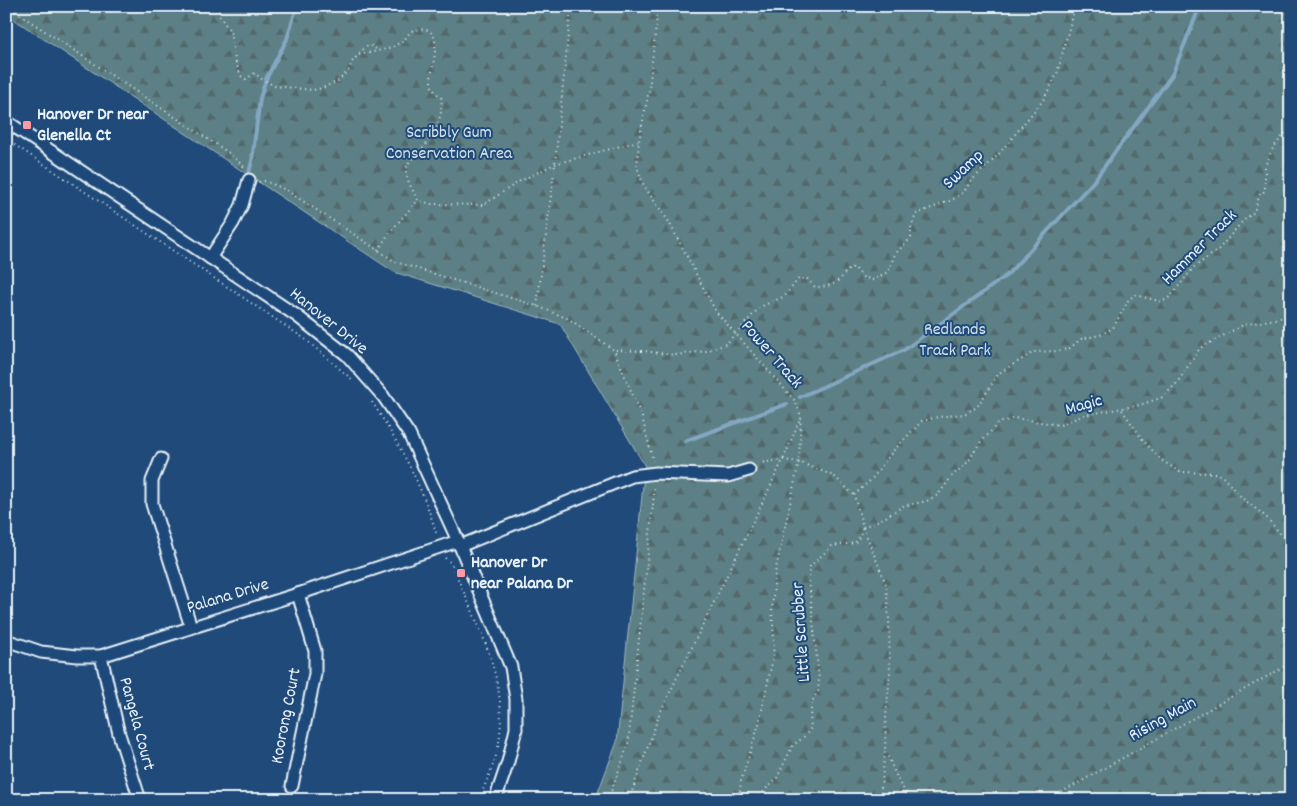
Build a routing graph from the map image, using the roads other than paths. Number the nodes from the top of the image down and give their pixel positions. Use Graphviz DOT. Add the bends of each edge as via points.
graph roads {
  1 [pos="6,122"];
  2 [pos="249,180"];
  3 [pos="210,258"];
  4 [pos="161,459"];
  5 [pos="749,470"];
  6 [pos="459,544"];
  7 [pos="298,594"];
  8 [pos="191,627"];
  9 [pos="6,640"];
  10 [pos="101,656"];
  11 [pos="292,786"];
  12 [pos="140,800"];
  13 [pos="495,800"];
  1 -- 3 [label="street, Hanover Drive"];
  2 -- 3 [label="street" via="242,205"];
  3 -- 6 [label="street, Hanover Drive" via="297,316 346,355 383,396 409,434"];
  4 -- 8 [label="street" via="152,481 152,504"];
  5 -- 6 [label="street, Palana Drive" via="728,476 656,473 632,476"];
  6 -- 7 [label="street, Palana Drive"];
  6 -- 13 [label="street, Hanover Drive" via="511,667 516,699 516,729"];
  7 -- 8 [label="street, Palana Drive"];
  7 -- 11 [label="street, Koorong Court" via="315,651 315,674"];
  8 -- 10 [label="street, Palana Drive"];
  9 -- 10 [label="street, Palana Drive" via="41,652"];
  10 -- 12 [label="street, Pangela Court" via="118,734"];
}
